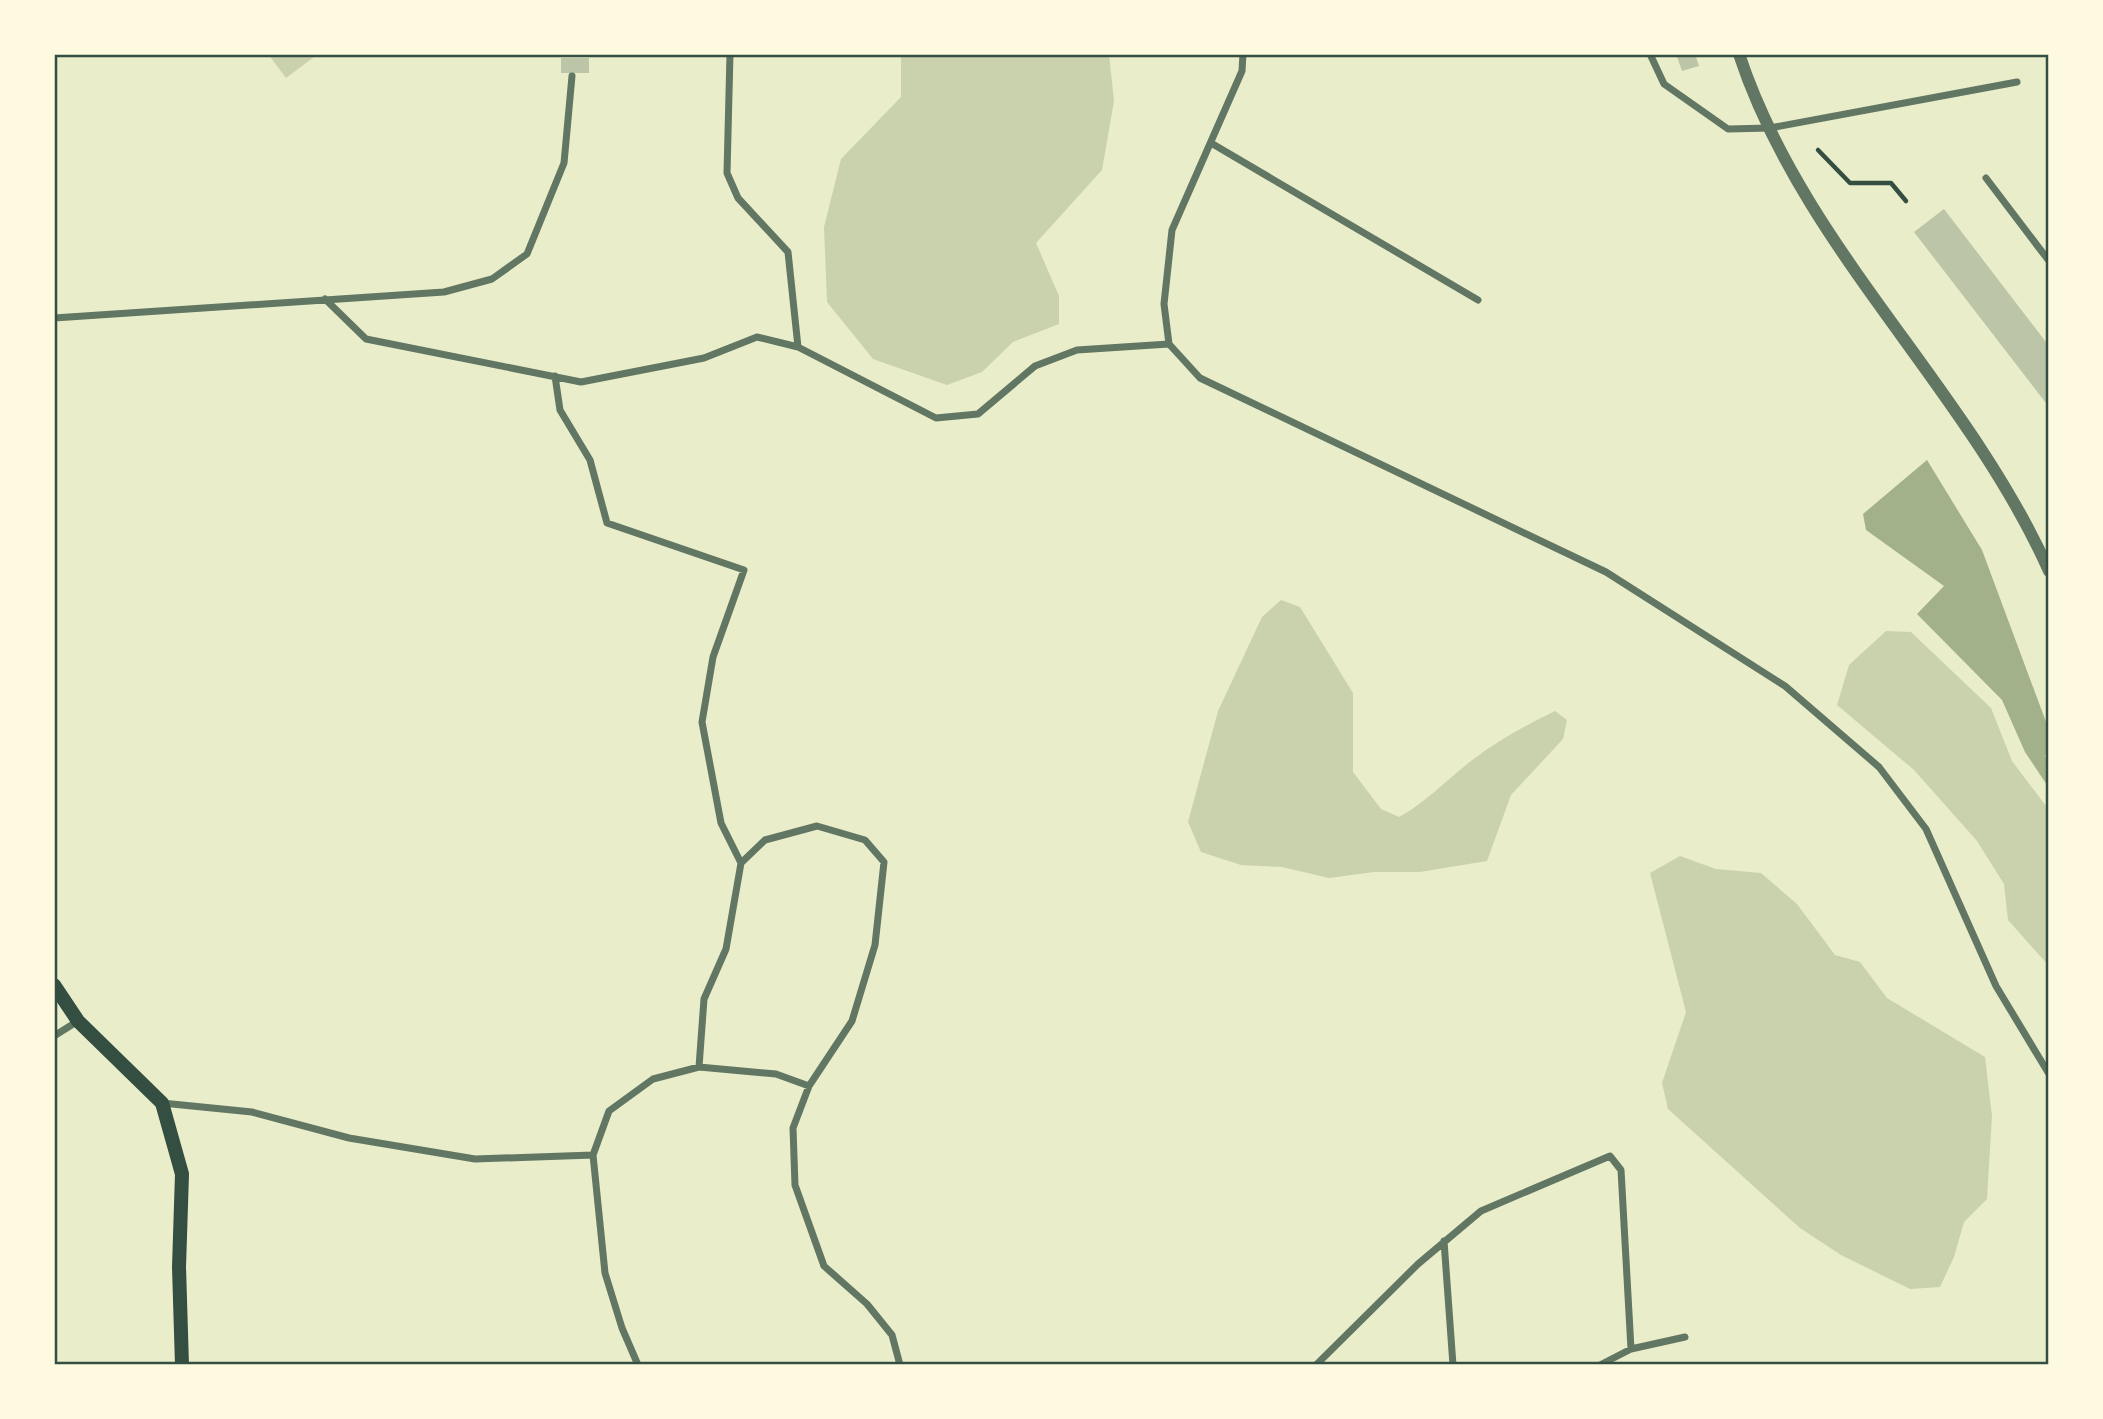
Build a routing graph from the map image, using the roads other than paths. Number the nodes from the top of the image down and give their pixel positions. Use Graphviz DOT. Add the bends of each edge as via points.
graph roads {
  1 [pos="730,54"];
  2 [pos="1243,54"];
  3 [pos="1650,54"];
  4 [pos="1739,54"];
  5 [pos="572,76"];
  6 [pos="2017,82"];
  7 [pos="1770,128"];
  8 [pos="1210,143"];
  9 [pos="1986,178"];
  10 [pos="2049,261"];
  11 [pos="325,299"];
  12 [pos="1478,300"];
  13 [pos="54,318"];
  14 [pos="1169,344"];
  15 [pos="798,347"];
  16 [pos="555,376"];
  17 [pos="2046,557"];
  18 [pos="2049,572"];
  19 [pos="741,863"];
  20 [pos="54,985"];
  21 [pos="78,1021"];
  22 [pos="54,1036"];
  23 [pos="699,1067"];
  24 [pos="2049,1074"];
  25 [pos="809,1086"];
  26 [pos="162,1103"];
  27 [pos="593,1155"];
  28 [pos="1444,1241"];
  29 [pos="1685,1337"];
  30 [pos="1631,1349"];
  31 [pos="182,1365"];
  32 [pos="638,1365"];
  33 [pos="900,1365"];
  34 [pos="1316,1365"];
  35 [pos="1453,1365"];
  36 [pos="1600,1365"];
  1 -- 15 [label="street" via="727,173 738,198 788,252"];
  2 -- 8 [label="street" via="1242,71"];
  3 -- 7 [label="street" via="1664,84 1728,129"];
  4 -- 7 [label="street"];
  5 -- 11 [label="street" via="564,163 527,254 492,279 444,292"];
  6 -- 7 [label="street"];
  7 -- 17 [label="street" via="1814,209 1999,475"];
  8 -- 12 [label="street"];
  8 -- 14 [label="street" via="1172,230 1164,303"];
  9 -- 10 [label="street"];
  11 -- 13 [label="street"];
  11 -- 16 [label="street" via="366,339"];
  14 -- 15 [label="street" via="1077,350 1035,366 978,414 936,418"];
  14 -- 24 [label="street" via="1200,378 1606,572 1785,686 1880,767 1926,829 1996,986"];
  15 -- 16 [label="street" via="757,337 704,358 581,382"];
  16 -- 19 [label="street" via="560,410 590,460 607,523 744,570 713,657 702,722 721,823"];
  17 -- 18 [label="street"];
  19 -- 23 [label="street" via="726,949 704,999"];
  19 -- 25 [label="street" via="765,840 817,826 865,840 884,862 875,945 852,1021"];
  20 -- 21 [label="main road"];
  21 -- 22 [label="street"];
  21 -- 26 [label="main road"];
  23 -- 25 [label="street" via="776,1074"];
  23 -- 27 [label="street" via="653,1079 609,1111"];
  25 -- 33 [label="street" via="793,1128 795,1185 824,1266 867,1304 892,1335"];
  26 -- 27 [label="street" via="252,1112 349,1138 475,1159"];
  26 -- 31 [label="main road" via="182,1174"];
  27 -- 32 [label="street" via="605,1273"];
  28 -- 30 [label="street" via="1481,1211 1610,1156 1621,1170"];
  28 -- 34 [label="street"];
  28 -- 35 [label="street"];
  29 -- 30 [label="street"];
  30 -- 36 [label="street"];
}
